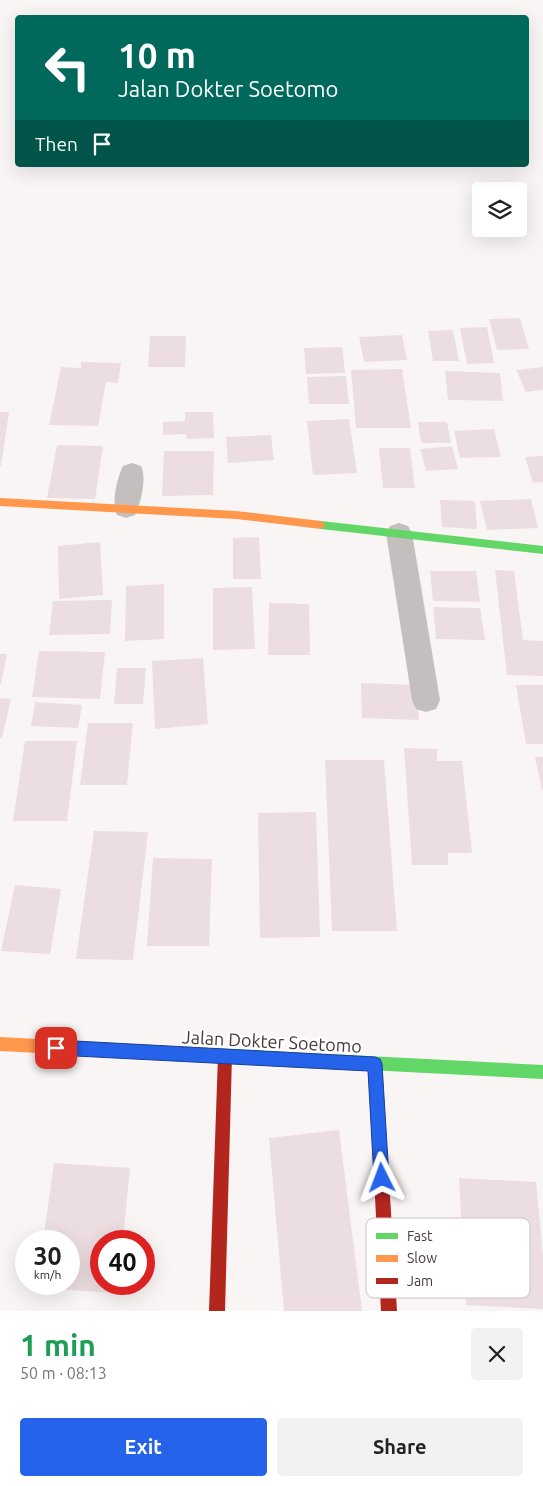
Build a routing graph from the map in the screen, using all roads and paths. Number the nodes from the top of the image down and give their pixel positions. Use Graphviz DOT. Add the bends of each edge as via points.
graph roads {
  1 [pos="132,472"];
  2 [pos="0,502"];
  3 [pos="126,508"];
  4 [pos="399,533"];
  5 [pos="543,550"];
  6 [pos="426,700"];
  7 [pos="0,1044"];
  8 [pos="225,1056"];
  9 [pos="375,1064"];
  10 [pos="543,1072"];
  11 [pos="384,1218"];
  12 [pos="388,1298"];
  13 [pos="217,1311"];
  14 [pos="389,1311"];
  1 -- 3 [label="street"];
  2 -- 3 [label="street"];
  3 -- 4 [label="street" via="236,514"];
  4 -- 5 [label="street"];
  4 -- 6 [label="street"];
  7 -- 8 [label="street, Jalan Dokter Soetomo"];
  8 -- 9 [label="street, Jalan Dokter Soetomo"];
  8 -- 13 [label="street"];
  9 -- 10 [label="street, Jalan Dokter Soetomo"];
  9 -- 11 [label="street"];
  12 -- 14 [label="street"];
}
